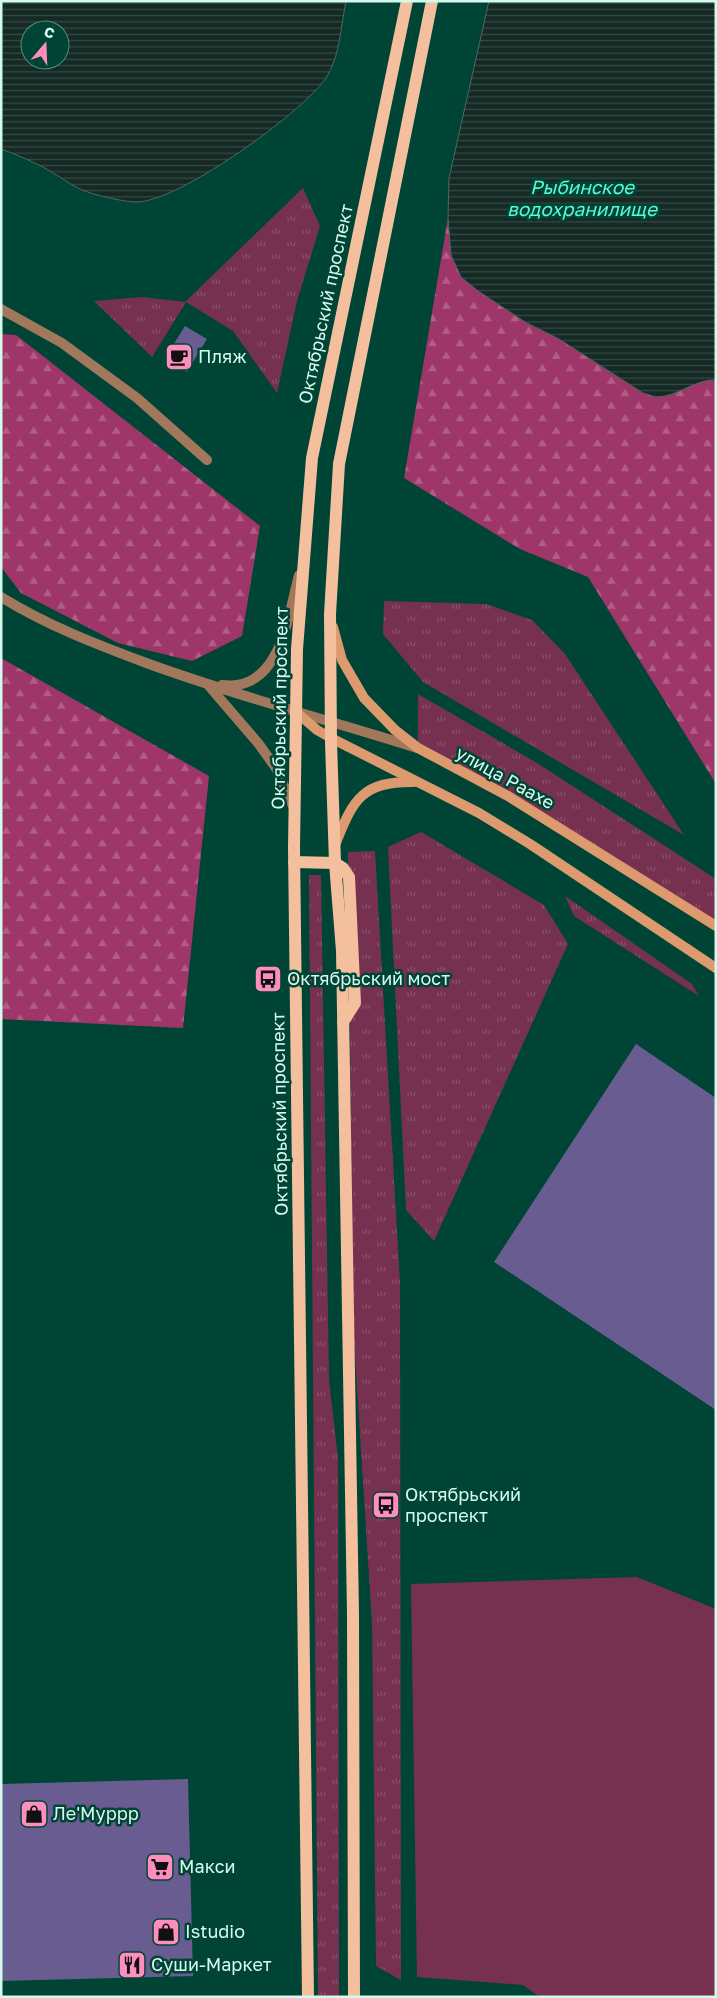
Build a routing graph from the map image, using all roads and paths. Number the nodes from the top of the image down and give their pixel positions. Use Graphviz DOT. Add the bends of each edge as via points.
graph roads {
  1 [pos="407,1"];
  2 [pos="432,1"];
  3 [pos="1,309"];
  4 [pos="207,460"];
  5 [pos="303,559"];
  6 [pos="1,597"];
  7 [pos="330,614"];
  8 [pos="208,685"];
  9 [pos="296,711"];
  10 [pos="331,721"];
  11 [pos="331,738"];
  12 [pos="418,748"];
  13 [pos="418,782"];
  14 [pos="295,809"];
  15 [pos="335,846"];
  16 [pos="294,862"];
  17 [pos="335,863"];
  18 [pos="716,926"];
  19 [pos="716,968"];
  20 [pos="308,1997"];
  21 [pos="354,1997"];
  1 -- 5 [label="main road, Октябрьский проспект" via="312,458"];
  2 -- 7 [label="main road" via="339,464"];
  3 -- 4 [label="street" via="62,343 137,398"];
  5 -- 8 [label="street" via="280,649 270,665 256,678 237,685"];
  5 -- 9 [label="main road, Октябрьский проспект"];
  6 -- 8 [label="street" via="69,634"];
  7 -- 10 [label="main road"];
  7 -- 12 [label="main road, улица Раахе" via="342,660 364,698"];
  8 -- 9 [label="street"];
  8 -- 14 [label="street" via="276,768"];
  9 -- 10 [label="street"];
  9 -- 11 [label="main road"];
  9 -- 14 [label="main road, Октябрьский проспект"];
  10 -- 11 [label="main road"];
  10 -- 12 [label="street"];
  11 -- 13 [label="main road"];
  11 -- 15 [label="main road"];
  12 -- 18 [label="main road, улица Раахе" via="508,796"];
  13 -- 15 [label="main road" via="378,786 362,795 348,812"];
  13 -- 19 [label="main road" via="530,844"];
  14 -- 16 [label="main road, Октябрьский проспект"];
  15 -- 17 [label="main road"];
  16 -- 17 [label="main road"];
  16 -- 20 [label="main road, Октябрьский проспект"];
  17 -- 21 [label="main road" via="349,877 355,1003 343,1022 354,1614"];
}
